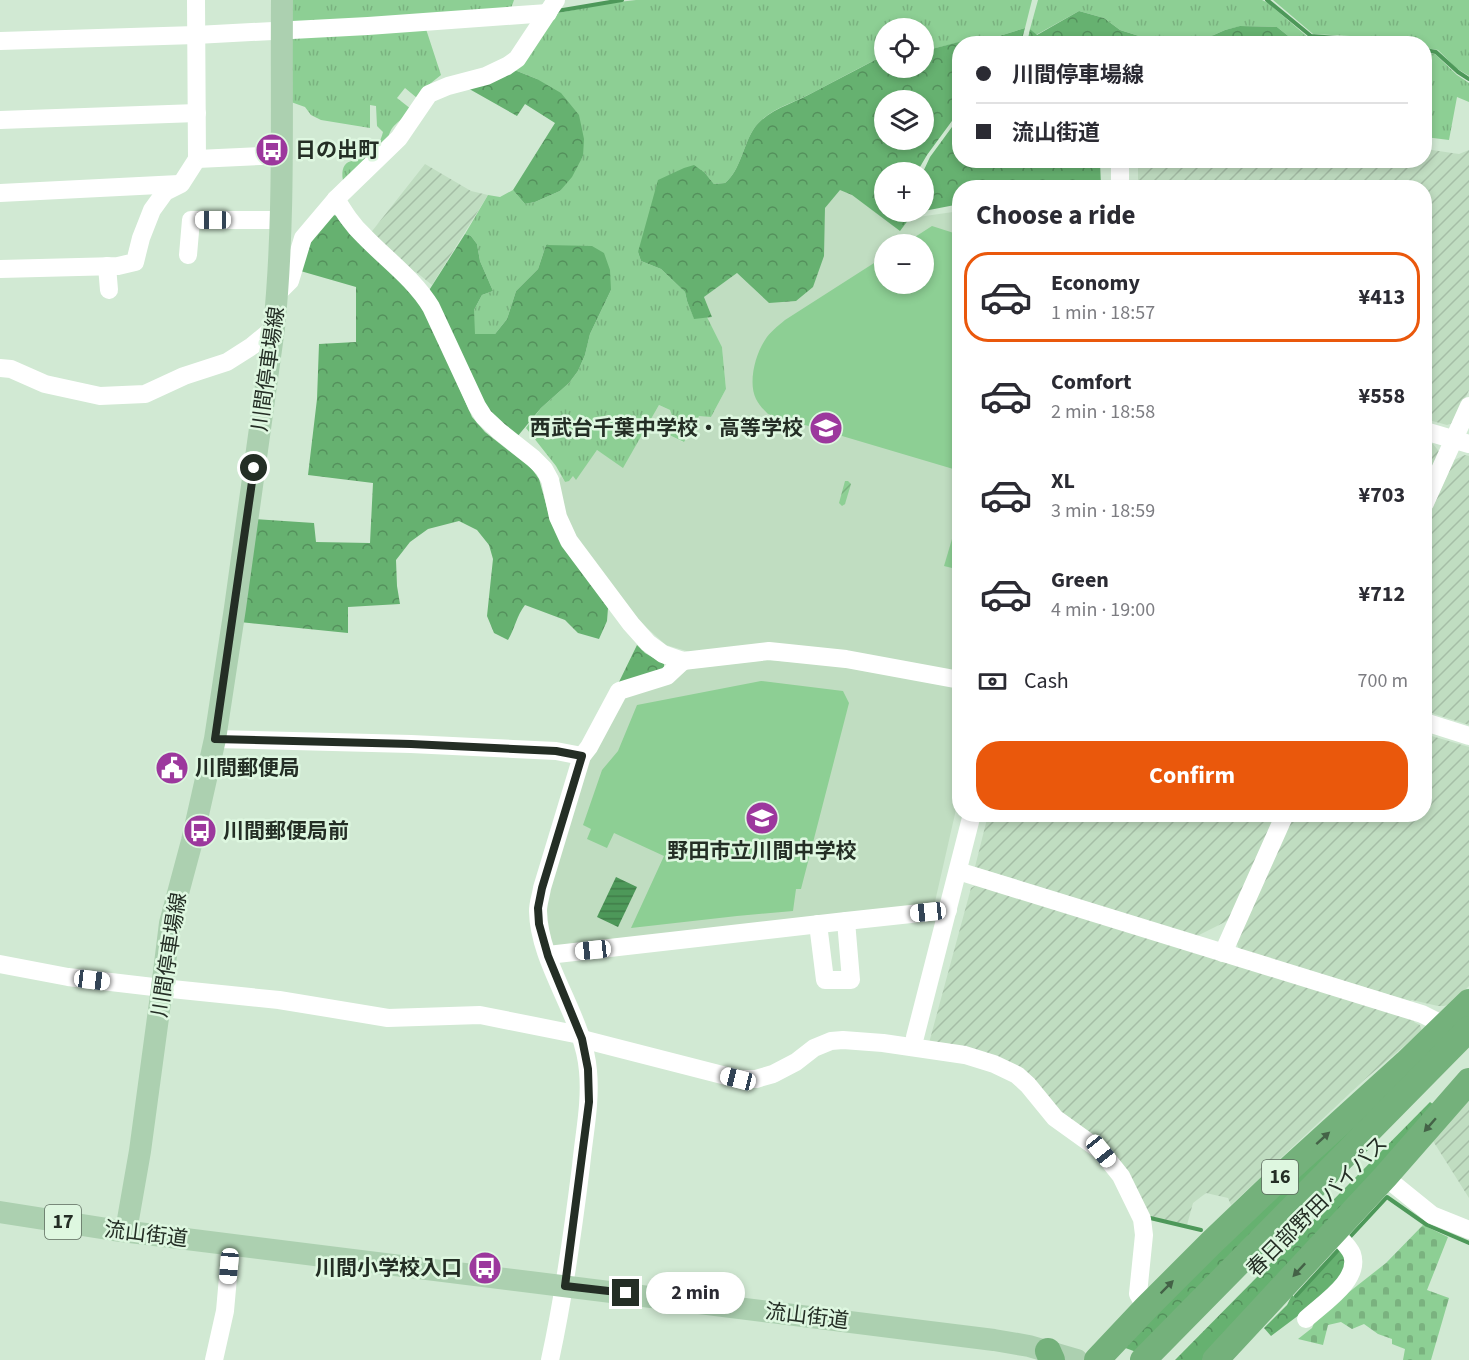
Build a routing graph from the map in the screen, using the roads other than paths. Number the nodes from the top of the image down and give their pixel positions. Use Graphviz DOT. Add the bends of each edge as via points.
graph roads {
  1 [pos="196,0"];
  2 [pos="282,0"];
  3 [pos="552,7"];
  4 [pos="282,30"];
  5 [pos="196,35"];
  6 [pos="0,41"];
  7 [pos="197,113"];
  8 [pos="0,120"];
  9 [pos="283,155"];
  10 [pos="197,159"];
  11 [pos="181,184"];
  12 [pos="0,193"];
  13 [pos="336,199"];
  14 [pos="280,220"];
  15 [pos="188,255"];
  16 [pos="107,266"];
  17 [pos="0,269"];
  18 [pos="109,290"];
  19 [pos="278,294"];
  20 [pos="274,328"];
  21 [pos="0,368"];
  22 [pos="1469,406"];
  23 [pos="1432,433"];
  24 [pos="1461,442"];
  25 [pos="1432,491"];
  26 [pos="682,661"];
  27 [pos="952,679"];
  28 [pos="1432,724"];
  29 [pos="1469,736"];
  30 [pos="215,739"];
  31 [pos="582,756"];
  32 [pos="970,822"];
  33 [pos="1281,822"];
  34 [pos="958,872"];
  35 [pos="948,910"];
  36 [pos="846,921"];
  37 [pos="818,924"];
  38 [pos="1223,953"];
  39 [pos="548,956"];
  40 [pos="0,964"];
  41 [pos="162,988"];
  42 [pos="1469,1002"];
  43 [pos="1457,1027"];
  44 [pos="581,1037"];
  45 [pos="915,1037"];
  46 [pos="1469,1052"];
  47 [pos="1469,1081"];
  48 [pos="1423,1087"];
  49 [pos="1385,1177"];
  50 [pos="0,1212"];
  51 [pos="1469,1230"];
  52 [pos="126,1231"];
  53 [pos="1334,1232"];
  54 [pos="231,1244"];
  55 [pos="565,1286"];
  56 [pos="1146,1308"];
  57 [pos="1306,1319"];
  58 [pos="1050,1356"];
  59 [pos="214,1360"];
  60 [pos="550,1360"];
  61 [pos="1077,1360"];
  62 [pos="1097,1360"];
  63 [pos="1143,1360"];
  64 [pos="1165,1360"];
  65 [pos="1215,1360"];
  1 -- 5 [label="street"];
  2 -- 4 [label="main road, 川間停車場線"];
  3 -- 4 [label="street" via="390,25"];
  3 -- 13 [label="street" via="517,59 486,76 429,94 399,138"];
  4 -- 5 [label="street"];
  4 -- 9 [label="main road, 川間停車場線"];
  5 -- 6 [label="street"];
  5 -- 7 [label="street"];
  7 -- 8 [label="street"];
  7 -- 10 [label="street"];
  9 -- 10 [label="street"];
  9 -- 14 [label="main road, 川間停車場線"];
  10 -- 11 [label="street"];
  11 -- 12 [label="street"];
  11 -- 16 [label="street" via="165,192 152,210 135,262"];
  13 -- 19 [label="street" via="303,238 290,281"];
  13 -- 26 [label="street" via="363,236 422,292 477,406 484,417 544,469 569,541 624,615 648,643"];
  14 -- 15 [label="street" via="190,220"];
  14 -- 19 [label="main road, 川間停車場線"];
  16 -- 17 [label="street"];
  16 -- 18 [label="street"];
  19 -- 20 [label="main road, 川間停車場線"];
  20 -- 21 [label="street" via="227,362 145,394 100,396 45,384"];
  20 -- 30 [label="main road, 川間停車場線"];
  22 -- 24 [label="street"];
  23 -- 24 [label="street"];
  24 -- 25 [label="street"];
  26 -- 27 [label="street" via="769,651 846,659"];
  26 -- 31 [label="street" via="667,676 619,691"];
  28 -- 29 [label="street"];
  30 -- 31 [label="street" via="411,744 556,751"];
  30 -- 41 [label="main road, 川間停車場線" via="170,923"];
  31 -- 39 [label="street" via="538,908"];
  32 -- 34 [label="street"];
  33 -- 38 [label="street"];
  34 -- 35 [label="street"];
  34 -- 38 [label="street"];
  35 -- 36 [label="street"];
  35 -- 45 [label="street"];
  36 -- 37 [label="street"];
  36 -- 37 [label="street" via="851,980 825,980"];
  37 -- 39 [label="street"];
  38 -- 43 [label="street"];
  39 -- 44 [label="street"];
  40 -- 41 [label="street"];
  41 -- 44 [label="street" via="279,1000 388,1018 480,1016"];
  41 -- 52 [label="main road, 川間停車場線"];
  42 -- 43 [label="highway, 16"];
  43 -- 48 [label="highway, 春日部野田バイパス / 16"];
  56 -- 43 [label="highway, 16, one-way" via="1277,1180 1398,1070"];
  44 -- 55 [label="street" via="588,1069 589,1102"];
  44 -- 56 [label="street" via="738,1079 773,1074 814,1048 843,1040 965,1055 1017,1075 1055,1118 1101,1151 1121,1176 1142,1219 1138,1294"];
  46 -- 48 [label="highway, 春日部野田バイパス / 16"];
  47 -- 49 [label="highway, one-way"];
  48 -- 63 [label="highway, 春日部野田バイパス / 16"];
  48 -- 64 [label="highway, 春日部野田バイパス / 16"];
  49 -- 51 [label="street" via="1432,1215"];
  49 -- 53 [label="highway"];
  50 -- 52 [label="main road, 流山街道 / 17"];
  52 -- 54 [label="main road, 流山街道 / 17"];
  53 -- 57 [label="street" via="1353,1257 1350,1276"];
  53 -- 65 [label="highway, one-way"];
  54 -- 55 [label="main road, 流山街道 / 17"];
  54 -- 59 [label="street" via="225,1311"];
  55 -- 58 [label="main road, 流山街道 / 17" via="994,1340"];
  55 -- 60 [label="street"];
  56 -- 62 [label="highway, 16"];
  58 -- 61 [label="main road, 流山街道 / 17"];
}
